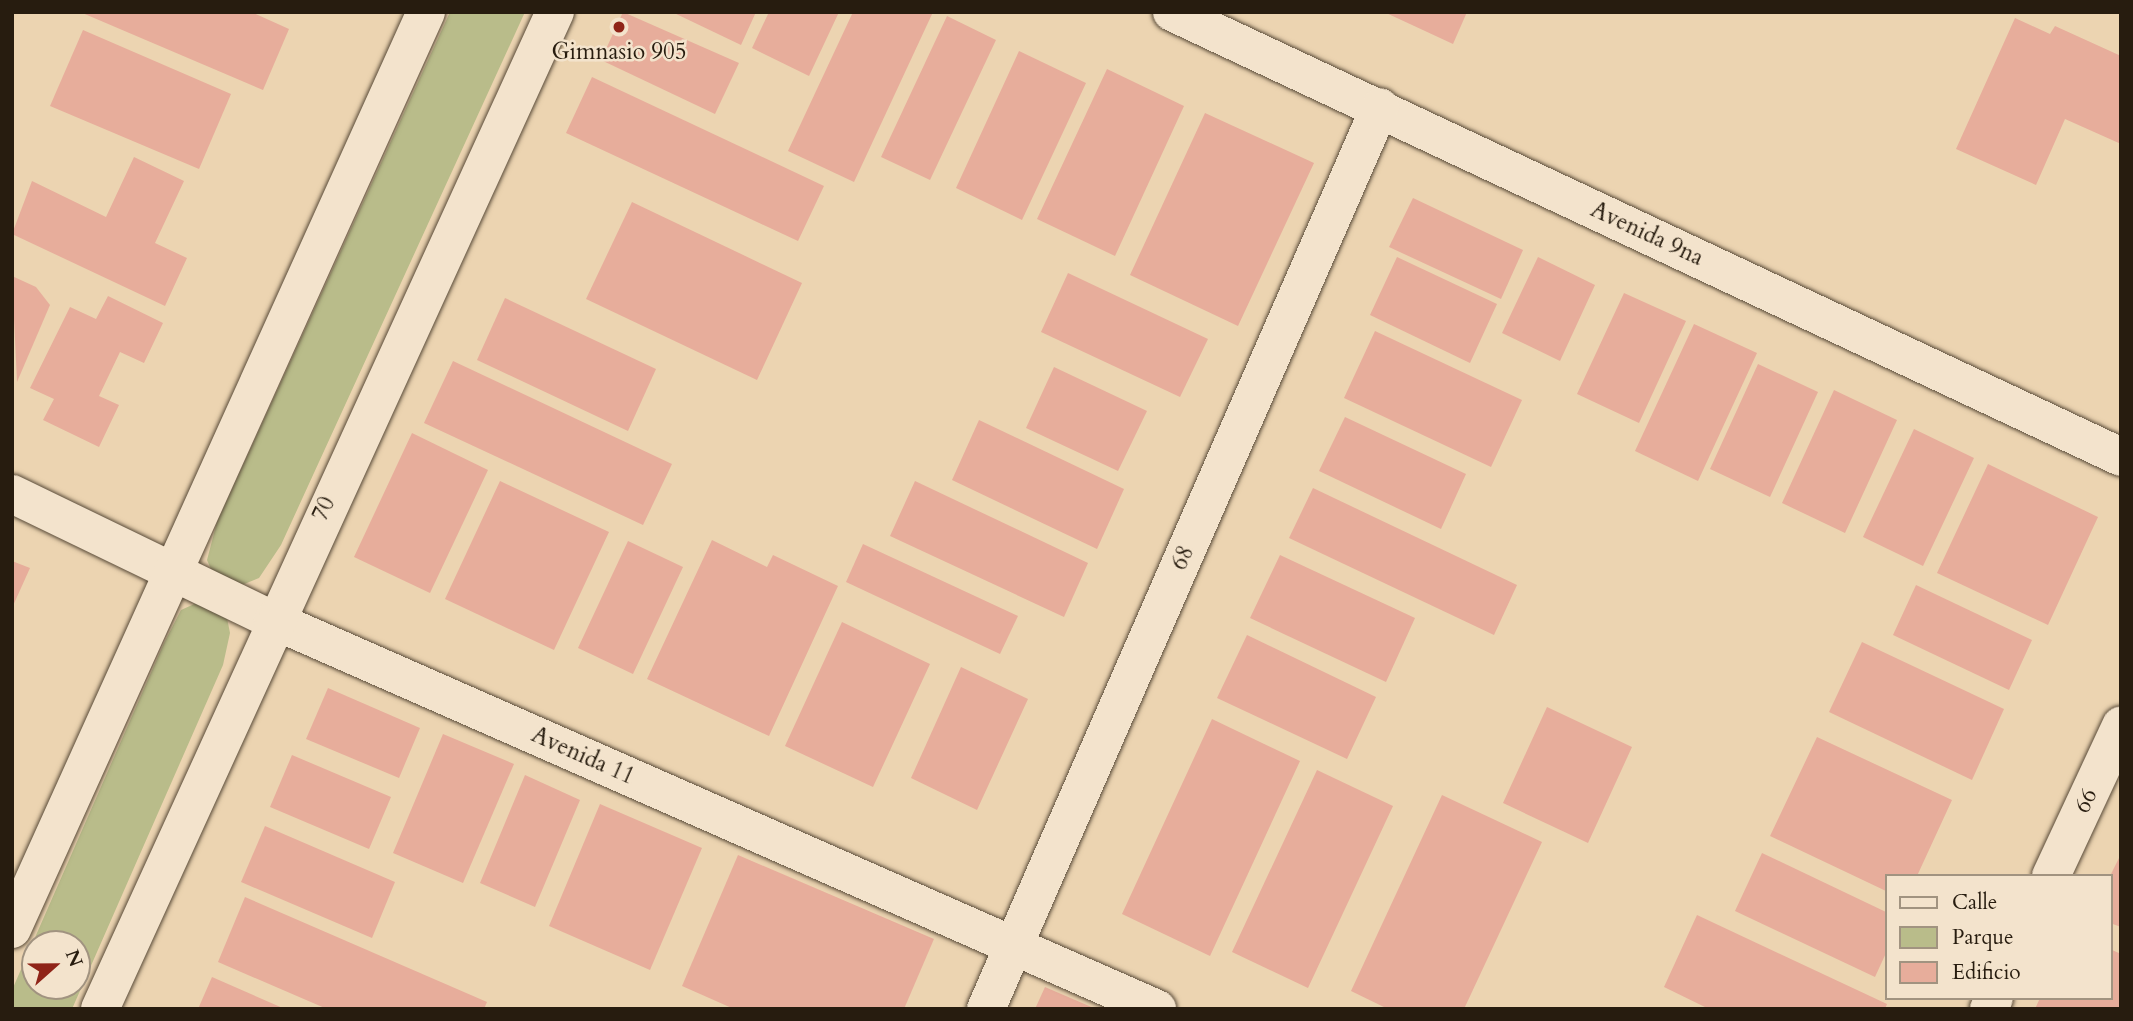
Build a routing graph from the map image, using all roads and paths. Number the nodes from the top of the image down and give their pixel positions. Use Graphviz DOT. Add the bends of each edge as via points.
graph roads {
  1 [pos="426,12"];
  2 [pos="555,12"];
  3 [pos="1172,12"];
  4 [pos="1380,107"];
  5 [pos="2121,457"];
  6 [pos="12,494"];
  7 [pos="172,566"];
  8 [pos="273,620"];
  9 [pos="2121,726"];
  10 [pos="2052,874"];
  11 [pos="12,929"];
  12 [pos="1015,946"];
  13 [pos="100,1009"];
  14 [pos="986,1009"];
  15 [pos="1157,1009"];
  1 -- 7 [label="street"];
  2 -- 8 [label="street, 70"];
  3 -- 4 [label="street, Avenida 9na"];
  4 -- 5 [label="street, Avenida 9na"];
  4 -- 12 [label="street, 68"];
  6 -- 7 [label="street, Avenida 11"];
  7 -- 8 [label="street, Avenida 11"];
  7 -- 11 [label="street"];
  8 -- 12 [label="street, Avenida 11"];
  8 -- 13 [label="street, 70"];
  9 -- 10 [label="street, 66"];
  12 -- 14 [label="street, 68"];
  12 -- 15 [label="street, Avenida 11"];
}
